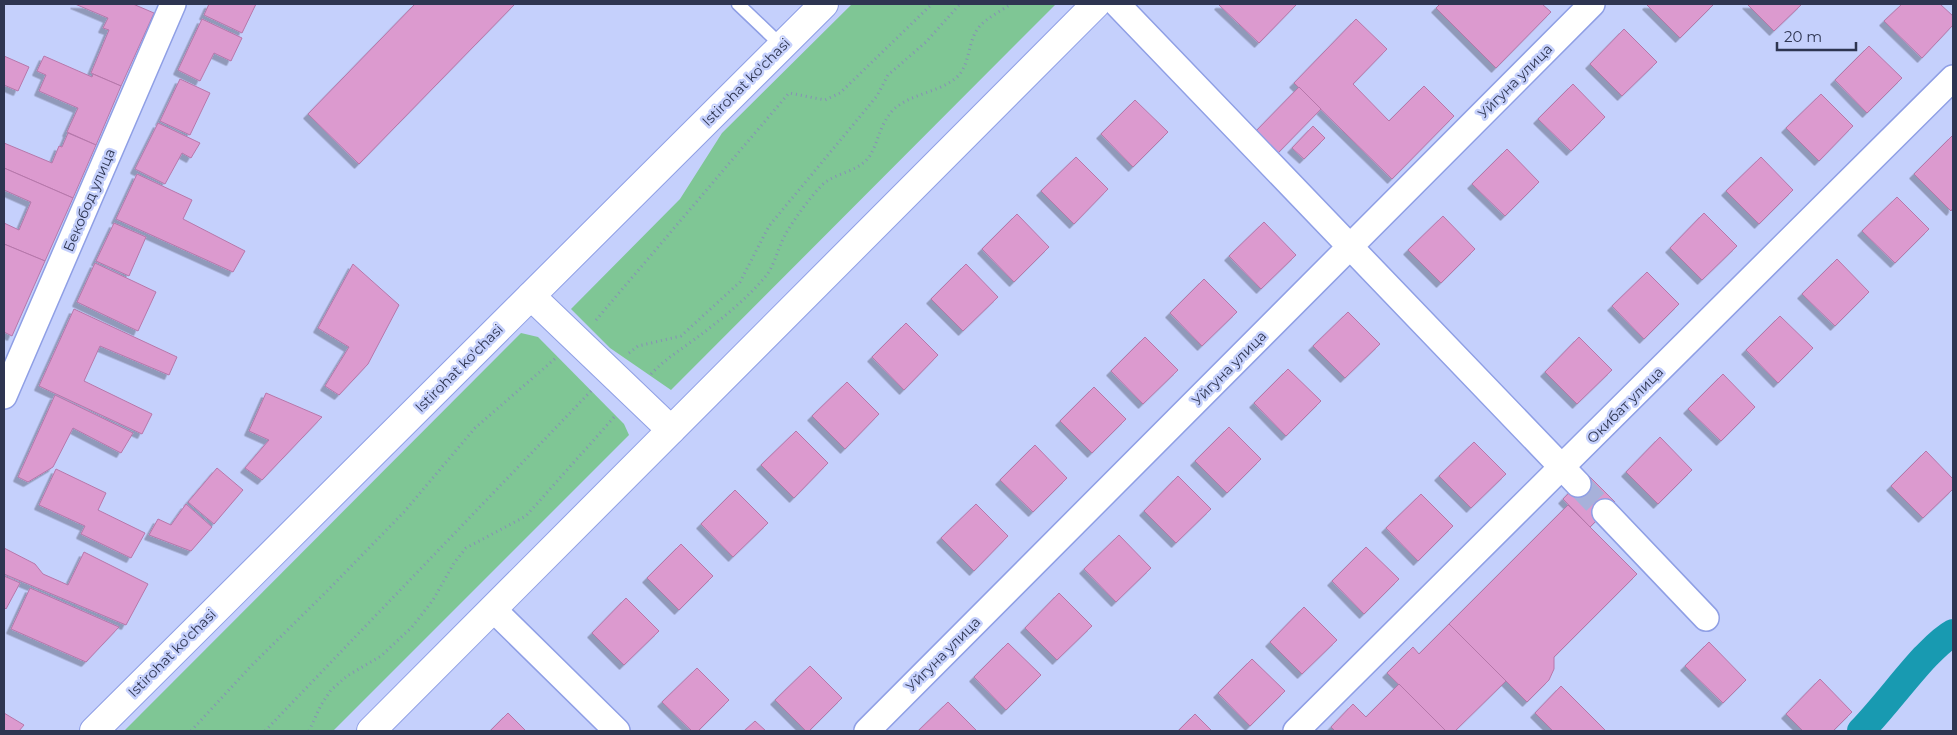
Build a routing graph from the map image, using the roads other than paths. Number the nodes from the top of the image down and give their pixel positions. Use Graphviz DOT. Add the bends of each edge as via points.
graph roads {
  1 [pos="173,4"];
  2 [pos="738,4"];
  3 [pos="1096,4"];
  4 [pos="1117,4"];
  5 [pos="1592,4"];
  6 [pos="813,7"];
  7 [pos="782,46"];
  8 [pos="1953,78"];
  9 [pos="1350,246"];
  10 [pos="531,296"];
  11 [pos="4,396"];
  12 [pos="672,430"];
  13 [pos="1570,476"];
  14 [pos="1605,512"];
  15 [pos="493,609"];
  16 [pos="1706,618"];
  17 [pos="94,731"];
  18 [pos="370,731"];
  19 [pos="617,731"];
  20 [pos="867,731"];
  21 [pos="1296,731"];
  1 -- 11 [label="street, Бекобод улица"];
  2 -- 7 [label="lane"];
  3 -- 12 [label="main road"];
  4 -- 9 [label="street"];
  5 -- 9 [label="street, Уйгуна улица"];
  6 -- 7 [label="main road, Istirohat ko'chasi"];
  7 -- 10 [label="main road, Istirohat ko'chasi"];
  8 -- 13 [label="street, Окибат улица"];
  9 -- 13 [label="street"];
  9 -- 20 [label="street, Уйгуна улица"];
  10 -- 12 [label="main road"];
  10 -- 17 [label="main road, Istirohat ko'chasi"];
  12 -- 15 [label="main road"];
  13 -- 21 [label="street, Окибат улица"];
  14 -- 16 [label="street"];
  15 -- 18 [label="main road"];
  15 -- 19 [label="street"];
}
